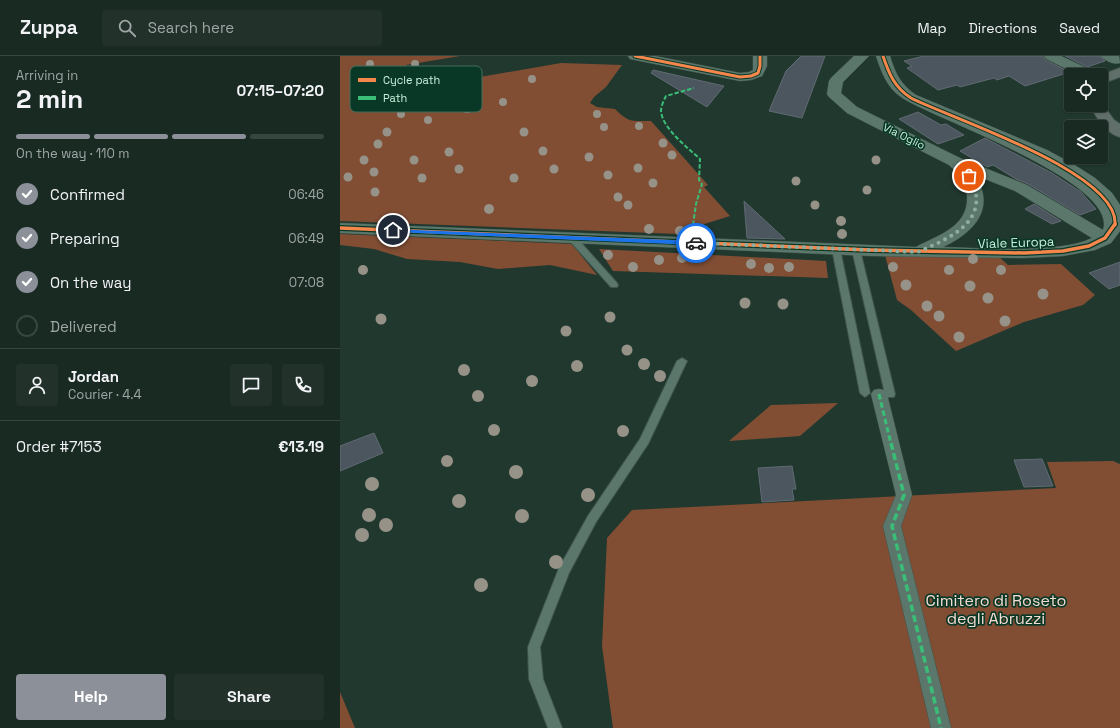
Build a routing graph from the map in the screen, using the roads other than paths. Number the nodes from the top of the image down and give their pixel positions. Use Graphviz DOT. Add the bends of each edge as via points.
graph roads {
  1 [pos="635,56"];
  2 [pos="760,56"];
  3 [pos="862,56"];
  4 [pos="1051,56"];
  5 [pos="885,62"];
  6 [pos="1115,63"];
  7 [pos="849,67"];
  8 [pos="1076,68"];
  9 [pos="1108,72"];
  10 [pos="1101,112"];
  11 [pos="1120,132"];
  12 [pos="955,162"];
  13 [pos="1119,220"];
  14 [pos="965,226"];
  15 [pos="340,228"];
  16 [pos="572,238"];
  17 [pos="1104,239"];
  18 [pos="836,249"];
  19 [pos="856,250"];
  20 [pos="918,252"];
  21 [pos="1002,253"];
  22 [pos="614,285"];
  23 [pos="682,361"];
  24 [pos="878,394"];
  25 [pos="555,728"];
  26 [pos="941,728"];
  1 -- 2 [label="street" via="740,77 758,73 761,68"];
  3 -- 7 [label="street, Via Oglio"];
  4 -- 8 [label="street"];
  5 -- 7 [label="street"];
  5 -- 13 [label="street" via="890,76 911,98 1021,144 1081,175 1110,200"];
  6 -- 9 [label="main road"];
  7 -- 12 [label="street, Via Oglio" via="836,81 834,94 852,110"];
  10 -- 11 [label="main road"];
  12 -- 14 [label="street, Via Oglio" via="966,171 976,197 974,213"];
  12 -- 17 [label="street" via="1021,188"];
  13 -- 17 [label="street"];
  14 -- 20 [label="street, Via Oglio"];
  14 -- 21 [label="street" via="969,237 979,246"];
  15 -- 16 [label="street, Viale Europa"];
  16 -- 18 [label="street, Viale Europa"];
  16 -- 22 [label="lane"];
  17 -- 21 [label="street, Viale Europa" via="1069,250"];
  18 -- 19 [label="street, Viale Europa"];
  18 -- 24 [label="lane"];
  19 -- 20 [label="street, Viale Europa"];
  19 -- 24 [label="lane"];
  20 -- 21 [label="street, Viale Europa"];
  23 -- 25 [label="lane" via="644,441 592,519 563,572 534,647 536,679"];
  24 -- 26 [label="street" via="904,495 892,526"];
}
